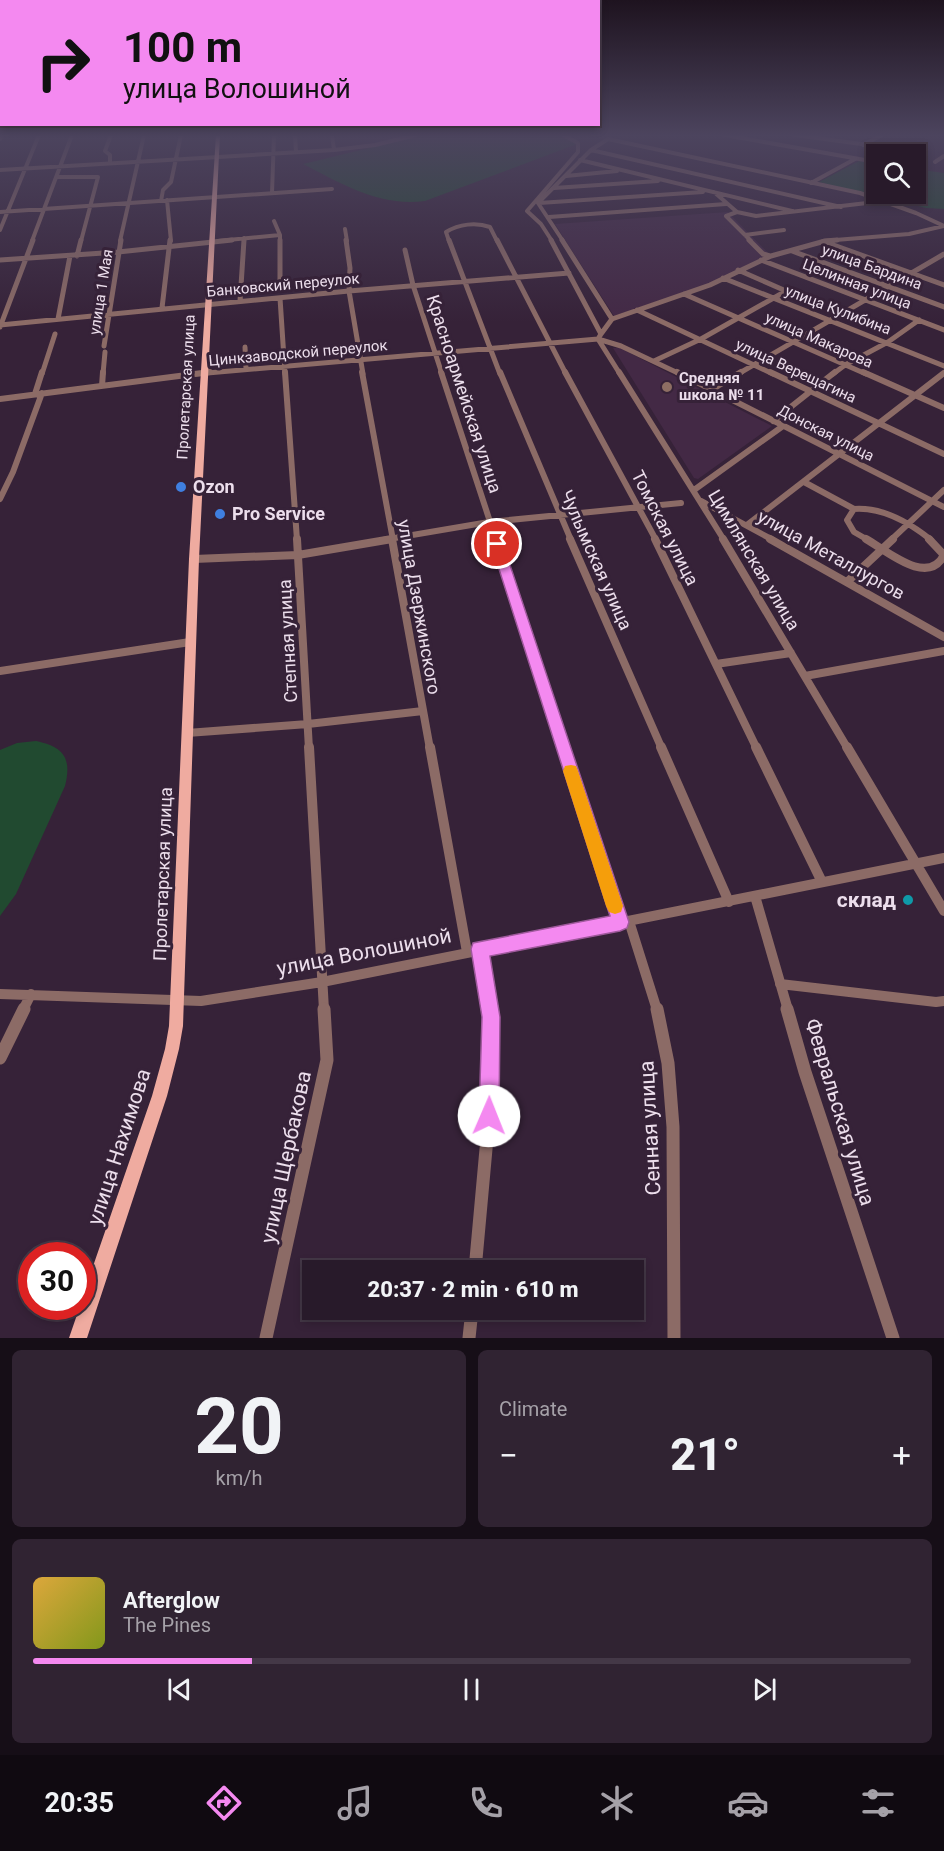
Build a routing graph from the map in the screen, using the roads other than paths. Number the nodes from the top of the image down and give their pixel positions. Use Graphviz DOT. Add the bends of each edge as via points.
graph roads {
  1 [pos="13,197"];
  2 [pos="49,197"];
  3 [pos="93,197"];
  4 [pos="131,197"];
  5 [pos="164,197"];
  6 [pos="209,197"];
  7 [pos="214,197"];
  8 [pos="539,197"];
  9 [pos="544,197"];
  10 [pos="619,197"];
  11 [pos="719,197"];
  12 [pos="738,197"];
  13 [pos="800,197"];
  14 [pos="164,201"];
  15 [pos="130,203"];
  16 [pos="538,203"];
  17 [pos="726,204"];
  18 [pos="866,204"];
  19 [pos="892,204"];
  20 [pos="91,206"];
  21 [pos="841,207"];
  22 [pos="45,209"];
  23 [pos="8,211"];
  24 [pos="792,211"];
  25 [pos="0,212"];
  26 [pos="737,212"];
  27 [pos="549,217"];
  28 [pos="274,221"];
  29 [pos="944,226"];
  30 [pos="450,228"];
  31 [pos="345,229"];
  32 [pos="0,230"];
  33 [pos="784,230"];
  34 [pos="280,235"];
  35 [pos="745,235"];
  36 [pos="244,239"];
  37 [pos="211,241"];
  38 [pos="825,242"];
  39 [pos="171,246"];
  40 [pos="405,249"];
  41 [pos="792,251"];
  42 [pos="118,252"];
  43 [pos="70,256"];
  44 [pos="77,256"];
  45 [pos="771,256"];
  46 [pos="942,256"];
  47 [pos="25,257"];
  48 [pos="0,260"];
  49 [pos="761,260"];
  50 [pos="738,270"];
  51 [pos="569,273"];
  52 [pos="910,273"];
  53 [pos="514,277"];
  54 [pos="723,278"];
  55 [pos="462,281"];
  56 [pos="414,285"];
  57 [pos="944,285"];
  58 [pos="280,286"];
  59 [pos="888,286"];
  60 [pos="349,291"];
  61 [pos="786,291"];
  62 [pos="684,294"];
  63 [pos="773,297"];
  64 [pos="280,298"];
  65 [pos="864,299"];
  66 [pos="808,300"];
  67 [pos="240,301"];
  68 [pos="207,304"];
  69 [pos="944,307"];
  70 [pos="162,308"];
  71 [pos="637,310"];
  72 [pos="109,314"];
  73 [pos="737,317"];
  74 [pos="58,319"];
  75 [pos="612,319"];
  76 [pos="829,320"];
  77 [pos="919,320"];
  78 [pos="0,326"];
  79 [pos="944,330"];
  80 [pos="55,334"];
  81 [pos="599,336"];
  82 [pos="701,339"];
  83 [pos="793,341"];
  84 [pos="888,342"];
  85 [pos="549,344"];
  86 [pos="245,347"];
  87 [pos="490,350"];
  88 [pos="436,354"];
  89 [pos="360,360"];
  90 [pos="654,361"];
  91 [pos="753,364"];
  92 [pos="845,365"];
  93 [pos="284,366"];
  94 [pos="944,366"];
  95 [pos="246,369"];
  96 [pos="204,373"];
  97 [pos="944,373"];
  98 [pos="102,386"];
  99 [pos="711,390"];
  100 [pos="811,392"];
  101 [pos="39,394"];
  102 [pos="914,395"];
  103 [pos="0,399"];
  104 [pos="944,408"];
  105 [pos="773,421"];
  106 [pos="878,423"];
  107 [pos="783,426"];
  108 [pos="838,454"];
  109 [pos="944,454"];
  110 [pos="13,472"];
  111 [pos="804,482"];
  112 [pos="694,490"];
  113 [pos="944,490"];
  114 [pos="0,499"];
  115 [pos="701,501"];
  116 [pos="932,501"];
  117 [pos="681,503"];
  118 [pos="639,506"];
  119 [pos="944,507"];
  120 [pos="854,509"];
  121 [pos="559,513"];
  122 [pos="489,522"];
  123 [pos="747,525"];
  124 [pos="908,525"];
  125 [pos="391,538"];
  126 [pos="883,548"];
  127 [pos="298,555"];
  128 [pos="194,559"];
  129 [pos="942,564"];
  130 [pos="848,580"];
  131 [pos="944,637"];
  132 [pos="190,642"];
  133 [pos="944,651"];
  134 [pos="791,653"];
  135 [pos="716,664"];
  136 [pos="0,671"];
  137 [pos="805,675"];
  138 [pos="423,711"];
  139 [pos="308,724"];
  140 [pos="187,733"];
  141 [pos="944,858"];
  142 [pos="917,864"];
  143 [pos="822,882"];
  144 [pos="755,896"];
  145 [pos="729,902"];
  146 [pos="944,911"];
  147 [pos="625,922"];
  148 [pos="480,949"];
  149 [pos="466,951"];
  150 [pos="322,982"];
  151 [pos="780,984"];
  152 [pos="0,994"];
  153 [pos="31,994"];
  154 [pos="179,1000"];
  155 [pos="944,1001"];
  156 [pos="0,1058"];
  157 [pos="476,1260"];
  158 [pos="471,1320"];
  159 [pos="78,1338"];
  160 [pos="266,1338"];
  161 [pos="469,1338"];
  162 [pos="674,1338"];
  163 [pos="893,1338"];
  1 -- 23 [label="street"];
  2 -- 22 [label="street"];
  3 -- 20 [label="street"];
  4 -- 15 [label="street, улица 1 Мая"];
  5 -- 14 [label="street"];
  6 -- 14 [label="street"];
  7 -- 37 [label="main road, Пролетарская улица"];
  8 -- 51 [label="street" via="527,211 539,222"];
  9 -- 16 [label="street"];
  10 -- 16 [label="street"];
  11 -- 17 [label="street"];
  12 -- 24 [label="street"];
  13 -- 21 [label="street"];
  14 -- 15 [label="street"];
  14 -- 39 [label="street"];
  15 -- 20 [label="street"];
  15 -- 42 [label="street, улица 1 Мая"];
  16 -- 27 [label="street"];
  17 -- 26 [label="street"];
  17 -- 27 [label="street"];
  18 -- 21 [label="street"];
  19 -- 29 [label="street"];
  20 -- 22 [label="street"];
  20 -- 44 [label="street"];
  21 -- 24 [label="street"];
  22 -- 23 [label="street"];
  22 -- 47 [label="street"];
  23 -- 25 [label="street"];
  23 -- 32 [label="street"];
  24 -- 26 [label="street" via="756,216"];
  26 -- 35 [label="street" via="726,216"];
  27 -- 75 [label="street"];
  28 -- 34 [label="street"];
  29 -- 38 [label="street" via="909,234"];
  30 -- 53 [label="street, Томская улица" via="480,224 490,227"];
  30 -- 55 [label="street, Чулымская улица" via="446,232"];
  31 -- 60 [label="street, улица Дзержинского" via="351,268"];
  33 -- 35 [label="street"];
  34 -- 36 [label="street"];
  34 -- 58 [label="street"];
  35 -- 45 [label="street" via="763,254"];
  36 -- 37 [label="street"];
  36 -- 67 [label="street"];
  37 -- 39 [label="street"];
  37 -- 68 [label="main road, Пролетарская улица"];
  38 -- 41 [label="street"];
  38 -- 52 [label="street"];
  39 -- 42 [label="street"];
  39 -- 70 [label="street"];
  40 -- 56 [label="street, Красноармейская улица"];
  41 -- 45 [label="street"];
  41 -- 59 [label="street, улица Бардина"];
  42 -- 44 [label="street"];
  42 -- 72 [label="street, улица 1 Мая"];
  43 -- 44 [label="street"];
  43 -- 47 [label="street"];
  43 -- 74 [label="street"];
  45 -- 49 [label="street"];
  46 -- 52 [label="street"];
  47 -- 48 [label="street"];
  47 -- 78 [label="street"];
  49 -- 50 [label="street"];
  49 -- 65 [label="street, Целинная улица"];
  50 -- 54 [label="street"];
  50 -- 61 [label="street"];
  51 -- 53 [label="street, Банковский переулок"];
  51 -- 81 [label="street, Цимлянская улица"];
  52 -- 57 [label="street"];
  52 -- 59 [label="street"];
  53 -- 55 [label="street, Банковский переулок"];
  53 -- 85 [label="street, Томская улица"];
  54 -- 62 [label="street"];
  54 -- 63 [label="street, улица Кулибина"];
  55 -- 56 [label="street, Банковский переулок"];
  55 -- 87 [label="street, Чулымская улица"];
  56 -- 60 [label="street, Банковский переулок"];
  56 -- 88 [label="street, Красноармейская улица"];
  59 -- 65 [label="street"];
  59 -- 69 [label="street, улица Бардина"];
  60 -- 64 [label="street, Банковский переулок"];
  60 -- 89 [label="street, улица Дзержинского"];
  61 -- 63 [label="street"];
  61 -- 66 [label="street"];
  62 -- 71 [label="street"];
  62 -- 73 [label="street, улица Макарова"];
  63 -- 73 [label="street"];
  63 -- 76 [label="street, улица Кулибина"];
  64 -- 67 [label="street, Банковский переулок"];
  64 -- 93 [label="street, Степная улица"];
  65 -- 76 [label="street"];
  65 -- 77 [label="street, Целинная улица"];
  67 -- 68 [label="street, Банковский переулок"];
  68 -- 70 [label="street, Банковский переулок"];
  68 -- 96 [label="main road, Пролетарская улица"];
  70 -- 72 [label="street, Банковский переулок"];
  71 -- 75 [label="street"];
  71 -- 82 [label="street, улица Верещагина"];
  72 -- 74 [label="street, Банковский переулок"];
  72 -- 98 [label="street, улица 1 Мая"];
  73 -- 82 [label="street"];
  73 -- 83 [label="street, улица Макарова"];
  74 -- 78 [label="street, Банковский переулок"];
  75 -- 81 [label="street"];
  76 -- 83 [label="street"];
  76 -- 84 [label="street, улица Кулибина"];
  77 -- 79 [label="street, Целинная улица"];
  77 -- 84 [label="street"];
  80 -- 101 [label="street"];
  81 -- 85 [label="street, Цинкзаводской переулок"];
  81 -- 90 [label="street, Донская улица"];
  81 -- 112 [label="street, Цимлянская улица"];
  82 -- 90 [label="street"];
  82 -- 91 [label="street, улица Верещагина"];
  83 -- 91 [label="street"];
  83 -- 92 [label="street, улица Макарова"];
  84 -- 92 [label="street"];
  84 -- 94 [label="street, улица Кулибина"];
  85 -- 87 [label="street, Цинкзаводской переулок"];
  85 -- 118 [label="street, Томская улица"];
  86 -- 95 [label="street"];
  87 -- 88 [label="street, Цинкзаводской переулок"];
  87 -- 121 [label="street, Чулымская улица"];
  88 -- 89 [label="street, Цинкзаводской переулок"];
  88 -- 122 [label="street, Красноармейская улица"];
  89 -- 93 [label="street, Цинкзаводской переулок"];
  89 -- 125 [label="street, улица Дзержинского"];
  90 -- 99 [label="street, Донская улица"];
  91 -- 99 [label="street"];
  91 -- 100 [label="street, улица Верещагина"];
  92 -- 100 [label="street"];
  92 -- 102 [label="street, улица Макарова"];
  93 -- 95 [label="street, Цинкзаводской переулок"];
  93 -- 127 [label="street, Степная улица"];
  95 -- 96 [label="street, Цинкзаводской переулок"];
  96 -- 98 [label="street, Цинкзаводской переулок"];
  96 -- 128 [label="main road, Пролетарская улица"];
  97 -- 102 [label="street"];
  98 -- 101 [label="street, Цинкзаводской переулок"];
  99 -- 105 [label="street, Донская улица"];
  100 -- 105 [label="street"];
  100 -- 106 [label="street, улица Верещагина"];
  101 -- 103 [label="street, Цинкзаводской переулок"];
  101 -- 110 [label="street"];
  102 -- 104 [label="street, улица Макарова"];
  102 -- 106 [label="street"];
  105 -- 107 [label="street, Донская улица"];
  106 -- 108 [label="street"];
  106 -- 109 [label="street, улица Верещагина"];
  107 -- 108 [label="street, Донская улица"];
  107 -- 112 [label="street"];
  108 -- 111 [label="street"];
  108 -- 116 [label="street, Донская улица"];
  110 -- 114 [label="street"];
  111 -- 120 [label="street"];
  111 -- 123 [label="street"];
  112 -- 115 [label="street, Цимлянская улица"];
  113 -- 116 [label="street"];
  115 -- 123 [label="street, улица Металлургов"];
  115 -- 134 [label="street, Цимлянская улица"];
  116 -- 119 [label="street, Донская улица"];
  116 -- 124 [label="street"];
  117 -- 118 [label="street"];
  118 -- 121 [label="street"];
  118 -- 135 [label="street, Томская улица"];
  120 -- 124 [label="street" via="872,508"];
  120 -- 126 [label="street" via="847,520 854,532"];
  121 -- 122 [label="street"];
  121 -- 145 [label="street, Чулымская улица"];
  122 -- 125 [label="street"];
  122 -- 147 [label="street, Красноармейская улица"];
  123 -- 130 [label="street, улица Металлургов"];
  124 -- 126 [label="street"];
  124 -- 129 [label="street" via="937,544 944,555"];
  125 -- 127 [label="street"];
  125 -- 138 [label="street, улица Дзержинского"];
  126 -- 129 [label="street" via="919,569"];
  126 -- 130 [label="street"];
  127 -- 128 [label="street"];
  127 -- 139 [label="street, Степная улица"];
  128 -- 132 [label="main road, Пролетарская улица"];
  130 -- 131 [label="street, улица Металлургов"];
  132 -- 136 [label="street"];
  132 -- 140 [label="main road, Пролетарская улица"];
  133 -- 137 [label="street"];
  134 -- 135 [label="street"];
  134 -- 137 [label="street, Цимлянская улица"];
  135 -- 143 [label="street, Томская улица"];
  137 -- 142 [label="street, Цимлянская улица"];
  138 -- 139 [label="street"];
  138 -- 149 [label="street, улица Дзержинского"];
  139 -- 140 [label="street"];
  139 -- 150 [label="street, Степная улица"];
  140 -- 154 [label="main road, Пролетарская улица"];
  141 -- 142 [label="street, улица Волошиной"];
  142 -- 143 [label="street, улица Волошиной"];
  142 -- 146 [label="street"];
  143 -- 144 [label="street, улица Волошиной"];
  144 -- 145 [label="street, улица Волошиной"];
  144 -- 151 [label="street, Февральская улица"];
  145 -- 147 [label="street, улица Волошиной"];
  147 -- 148 [label="street, улица Волошиной"];
  147 -- 162 [label="street, Сенная улица" via="657,1008 668,1063 673,1127"];
  148 -- 149 [label="street, улица Волошиной"];
  148 -- 157 [label="street" via="491,1039 489,1116"];
  149 -- 150 [label="street, улица Волошиной"];
  150 -- 154 [label="street, улица Волошиной"];
  150 -- 160 [label="street, улица Щербакова" via="327,1060"];
  151 -- 155 [label="street"];
  151 -- 163 [label="street, Февральская улица"];
  152 -- 153 [label="street, улица Волошиной"];
  153 -- 154 [label="street, улица Волошиной"];
  153 -- 156 [label="street"];
  154 -- 159 [label="main road, улица Нахимова" via="177,1028 161,1089"];
  158 -- 161 [label="street"];
}
